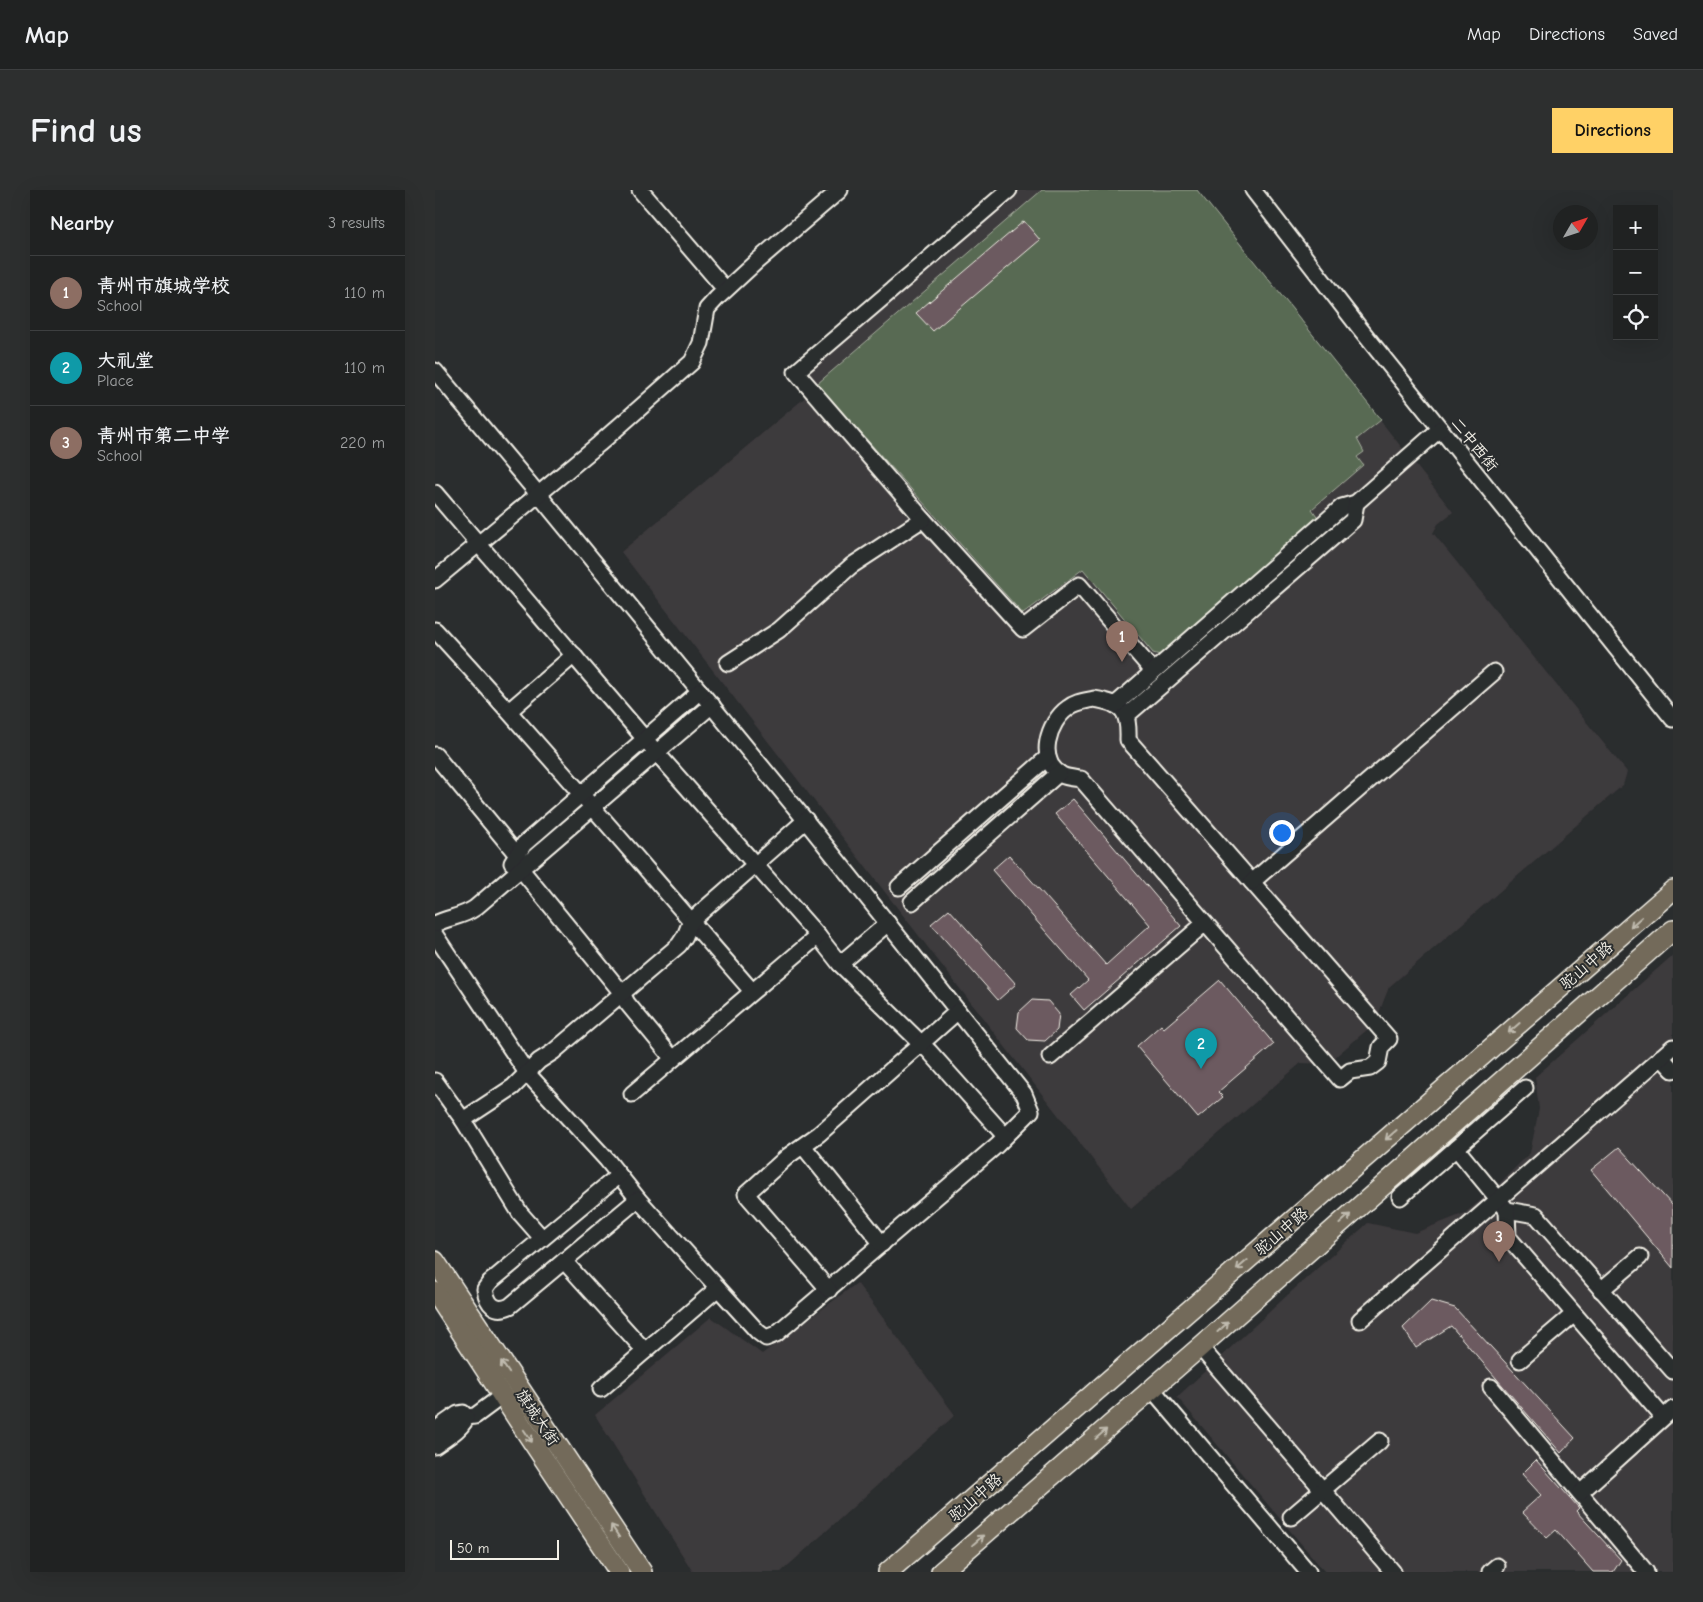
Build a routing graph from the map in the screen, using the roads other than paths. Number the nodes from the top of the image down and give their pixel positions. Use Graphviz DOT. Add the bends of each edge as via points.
graph roads {
  1 [pos="640,190"];
  2 [pos="840,190"];
  3 [pos="1009,190"];
  4 [pos="1253,190"];
  5 [pos="725,289"];
  6 [pos="435,371"];
  7 [pos="1441,429"];
  8 [pos="435,493"];
  9 [pos="539,495"];
  10 [pos="1355,503"];
  11 [pos="923,519"];
  12 [pos="479,544"];
  13 [pos="435,580"];
  14 [pos="435,630"];
  15 [pos="574,655"];
  16 [pos="728,663"];
  17 [pos="1153,671"];
  18 [pos="1494,672"];
  19 [pos="701,692"];
  20 [pos="712,705"];
  21 [pos="1115,705"];
  22 [pos="509,711"];
  23 [pos="1126,716"];
  24 [pos="1673,719"];
  25 [pos="645,739"];
  26 [pos="656,752"];
  27 [pos="435,755"];
  28 [pos="1048,757"];
  29 [pos="1059,773"];
  30 [pos="582,794"];
  31 [pos="593,806"];
  32 [pos="806,820"];
  33 [pos="953,840"];
  34 [pos="965,856"];
  35 [pos="520,861"];
  36 [pos="755,865"];
  37 [pos="1252,882"];
  38 [pos="899,887"];
  39 [pos="1673,890"];
  40 [pos="912,902"];
  41 [pos="691,921"];
  42 [pos="888,923"];
  43 [pos="1205,923"];
  44 [pos="435,924"];
  45 [pos="1673,930"];
  46 [pos="435,935"];
  47 [pos="817,936"];
  48 [pos="840,964"];
  49 [pos="753,991"];
  50 [pos="622,993"];
  51 [pos="958,1011"];
  52 [pos="920,1044"];
  53 [pos="1673,1047"];
  54 [pos="1050,1057"];
  55 [pos="1661,1058"];
  56 [pos="673,1059"];
  57 [pos="1673,1070"];
  58 [pos="527,1073"];
  59 [pos="435,1080"];
  60 [pos="1525,1088"];
  61 [pos="632,1094"];
  62 [pos="463,1120"];
  63 [pos="1005,1136"];
  64 [pos="803,1146"];
  65 [pos="1456,1148"];
  66 [pos="619,1175"];
  67 [pos="1399,1197"];
  68 [pos="638,1199"];
  69 [pos="1503,1205"];
  70 [pos="541,1238"];
  71 [pos="882,1244"];
  72 [pos="1640,1257"];
  73 [pos="435,1261"];
  74 [pos="564,1261"];
  75 [pos="718,1288"];
  76 [pos="829,1290"];
  77 [pos="1601,1290"];
  78 [pos="435,1292"];
  79 [pos="489,1303"];
  80 [pos="1574,1314"];
  81 [pos="472,1317"];
  82 [pos="1360,1320"];
  83 [pos="1200,1347"];
  84 [pos="645,1351"];
  85 [pos="1520,1360"];
  86 [pos="1673,1371"];
  87 [pos="1491,1387"];
  88 [pos="601,1389"];
  89 [pos="1152,1389"];
  90 [pos="502,1396"];
  91 [pos="1668,1413"];
  92 [pos="466,1417"];
  93 [pos="435,1430"];
  94 [pos="1379,1441"];
  95 [pos="435,1446"];
  96 [pos="1323,1490"];
  97 [pos="1580,1494"];
  98 [pos="1291,1517"];
  99 [pos="619,1572"];
  100 [pos="642,1572"];
  101 [pos="889,1572"];
  102 [pos="941,1572"];
  103 [pos="1308,1572"];
  104 [pos="1393,1572"];
  105 [pos="1646,1572"];
  1 -- 5 [label="street"];
  2 -- 5 [label="street"];
  3 -- 11 [label="street" via="796,372"];
  4 -- 7 [label="street, 二中西街"];
  5 -- 9 [label="street" via="707,309 701,343 692,362"];
  6 -- 9 [label="street"];
  7 -- 10 [label="street"];
  7 -- 24 [label="street, 二中西街"];
  8 -- 12 [label="street"];
  9 -- 12 [label="street"];
  9 -- 19 [label="street"];
  10 -- 17 [label="street" via="1342,507"];
  10 -- 23 [label="street" via="1353,520"];
  11 -- 16 [label="street" via="851,566 779,630"];
  11 -- 17 [label="street" via="1023,629 1079,585"];
  12 -- 13 [label="street"];
  12 -- 15 [label="street"];
  14 -- 22 [label="street"];
  15 -- 22 [label="street"];
  15 -- 25 [label="street"];
  17 -- 21 [label="street"];
  18 -- 37 [label="street"];
  19 -- 20 [label="street"];
  19 -- 25 [label="street"];
  20 -- 26 [label="street"];
  20 -- 32 [label="street"];
  21 -- 23 [label="street"];
  21 -- 28 [label="street" via="1094,699 1069,707 1051,728"];
  22 -- 30 [label="street"];
  23 -- 37 [label="street" via="1128,740"];
  25 -- 26 [label="street"];
  25 -- 30 [label="street"];
  26 -- 31 [label="street"];
  26 -- 36 [label="street"];
  27 -- 35 [label="street"];
  28 -- 29 [label="street"];
  28 -- 33 [label="street"];
  29 -- 34 [label="street"];
  29 -- 43 [label="street" via="1081,779"];
  30 -- 31 [label="street"];
  30 -- 35 [label="street" via="524,844"];
  31 -- 35 [label="street"];
  31 -- 41 [label="street"];
  32 -- 36 [label="street"];
  32 -- 42 [label="street"];
  33 -- 34 [label="street"];
  33 -- 38 [label="street"];
  34 -- 40 [label="street"];
  35 -- 44 [label="street" via="465,915"];
  35 -- 50 [label="street" via="524,873"];
  36 -- 41 [label="street"];
  36 -- 47 [label="street"];
  37 -- 43 [label="street" via="1389,1039 1381,1047 1378,1062 1370,1068 1350,1071 1340,1079"];
  39 -- 101 [label="main road, 驼山中路, one-way"];
  41 -- 49 [label="street"];
  41 -- 50 [label="street" via="679,945"];
  42 -- 48 [label="street"];
  42 -- 51 [label="street"];
  43 -- 54 [label="street"];
  83 -- 45 [label="main road, 驼山中路, one-way"];
  46 -- 58 [label="street"];
  47 -- 48 [label="street"];
  47 -- 49 [label="street"];
  48 -- 52 [label="street"];
  49 -- 56 [label="street"];
  50 -- 56 [label="street"];
  50 -- 58 [label="street"];
  51 -- 52 [label="street"];
  51 -- 63 [label="street" via="1024,1094 1031,1111"];
  52 -- 63 [label="street"];
  52 -- 64 [label="street"];
  53 -- 55 [label="street"];
  55 -- 57 [label="street"];
  55 -- 69 [label="street"];
  56 -- 61 [label="street"];
  58 -- 62 [label="street" via="513,1087"];
  58 -- 66 [label="street"];
  59 -- 62 [label="street"];
  60 -- 65 [label="street"];
  62 -- 70 [label="street" via="520,1213"];
  63 -- 71 [label="street"];
  64 -- 71 [label="street"];
  64 -- 76 [label="street" via="746,1194"];
  65 -- 67 [label="street"];
  65 -- 69 [label="street"];
  66 -- 68 [label="street"];
  66 -- 70 [label="street"];
  68 -- 74 [label="street"];
  68 -- 75 [label="street"];
  69 -- 77 [label="street" via="1536,1215"];
  69 -- 80 [label="street" via="1508,1237"];
  69 -- 82 [label="street"];
  70 -- 79 [label="street" via="490,1282 485,1289"];
  71 -- 76 [label="street"];
  72 -- 77 [label="street"];
  73 -- 81 [label="main road, 旗城大街"];
  74 -- 79 [label="street" via="510,1306 502,1309"];
  74 -- 84 [label="street"];
  75 -- 76 [label="street" via="766,1338 776,1334"];
  75 -- 84 [label="street"];
  77 -- 86 [label="street"];
  78 -- 90 [label="main road, 旗城大街"];
  79 -- 81 [label="street"];
  80 -- 85 [label="street"];
  80 -- 91 [label="street"];
  100 -- 81 [label="main road, 旗城大街, one-way"];
  83 -- 89 [label="main road, 驼山中路"];
  83 -- 96 [label="street"];
  84 -- 88 [label="street"];
  87 -- 97 [label="street"];
  102 -- 89 [label="main road, 驼山中路, one-way"];
  89 -- 103 [label="street"];
  90 -- 92 [label="street" via="475,1416"];
  90 -- 99 [label="main road, 旗城大街, one-way"];
  91 -- 97 [label="street"];
  92 -- 93 [label="street" via="463,1413 458,1414"];
  92 -- 95 [label="street" via="459,1428"];
  94 -- 96 [label="street"];
  96 -- 98 [label="street"];
  96 -- 104 [label="street"];
  97 -- 105 [label="street"];
}
